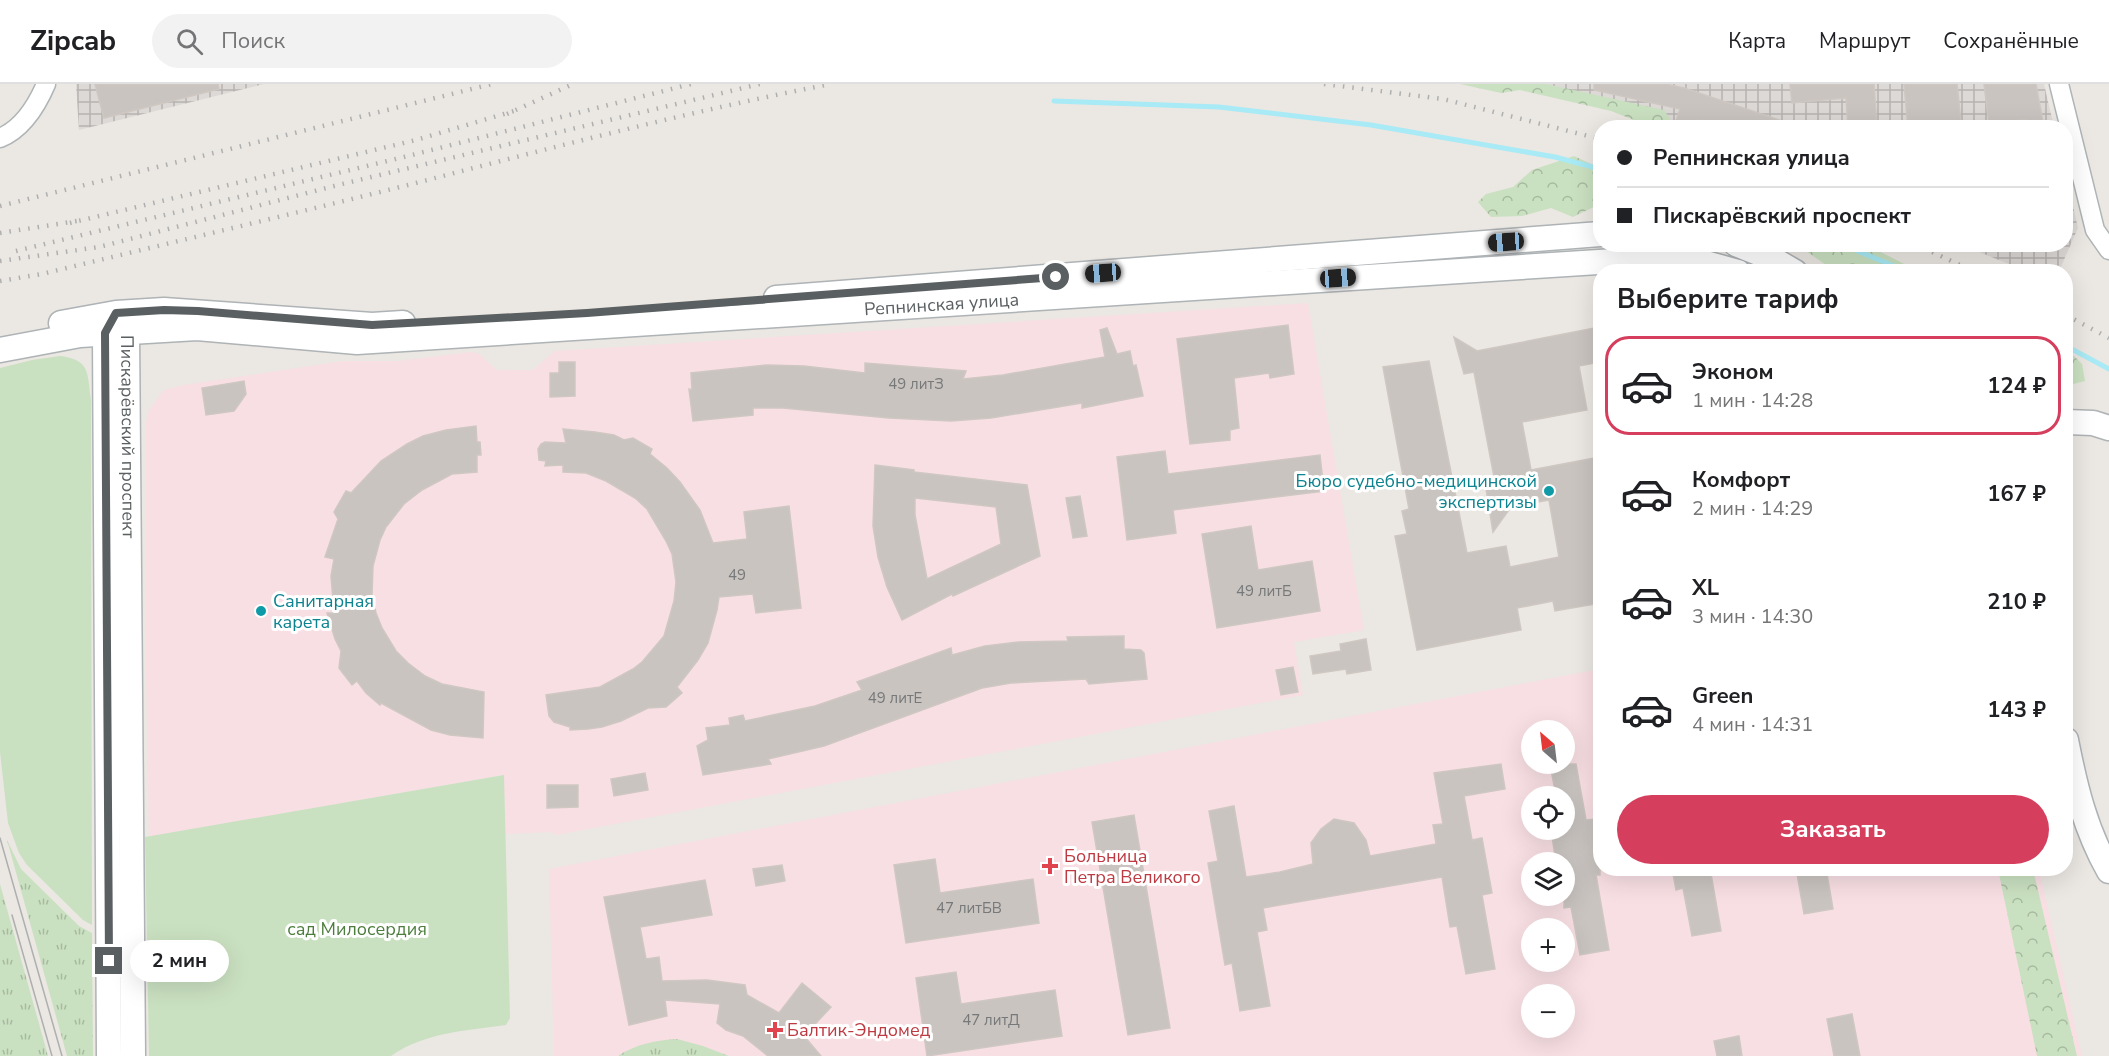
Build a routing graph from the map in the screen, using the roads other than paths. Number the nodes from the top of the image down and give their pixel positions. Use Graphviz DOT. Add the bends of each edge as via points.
graph roads {
  1 [pos="46,84"];
  2 [pos="2059,84"];
  3 [pos="2068,120"];
  4 [pos="0,138"];
  5 [pos="2073,141"];
  6 [pos="1593,235"];
  7 [pos="2109,250"];
  8 [pos="1756,252"];
  9 [pos="1709,264"];
  10 [pos="1781,264"];
  11 [pos="116,326"];
  12 [pos="0,336"];
  13 [pos="0,350"];
  14 [pos="2073,422"];
  15 [pos="2109,428"];
  16 [pos="2073,773"];
  17 [pos="2106,862"];
  18 [pos="109,1056"];
  19 [pos="133,1056"];
  1 -- 4 [label="street" via="23,121"];
  2 -- 3 [label="street"];
  5 -- 7 [label="street" via="2095,230"];
  6 -- 11 [label="street, Репнинская улица" via="587,313 372,325 164,310"];
  8 -- 10 [label="street"];
  9 -- 11 [label="street, Репнинская улица" via="1630,260 357,342 197,328"];
  11 -- 12 [label="street, Репнинская улица"];
  11 -- 13 [label="street, Репнинская улица"];
  11 -- 18 [label="street, Пискарёвский проспект"];
  11 -- 19 [label="street, Пискарёвский проспект"];
  14 -- 15 [label="street"];
  16 -- 17 [label="street" via="2086,822"];
}
